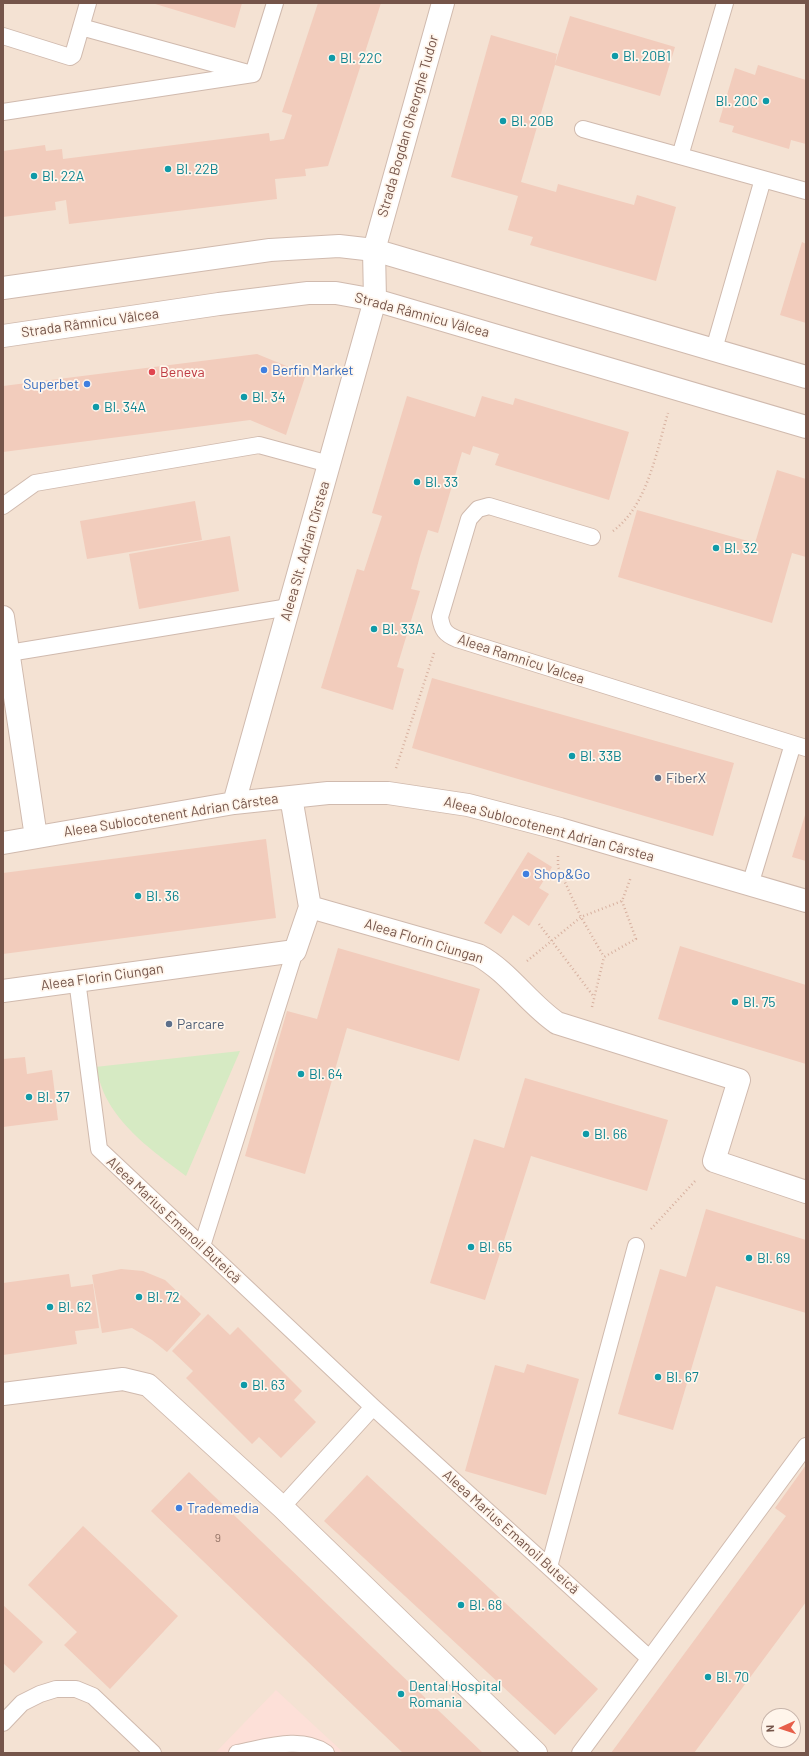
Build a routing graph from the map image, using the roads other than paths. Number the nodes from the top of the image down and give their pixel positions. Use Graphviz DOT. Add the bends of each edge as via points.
graph roads {
  1 [pos="88,3"];
  2 [pos="275,3"];
  3 [pos="443,3"];
  4 [pos="724,3"];
  5 [pos="81,27"];
  6 [pos="3,36"];
  7 [pos="253,74"];
  8 [pos="3,112"];
  9 [pos="583,129"];
  10 [pos="680,156"];
  11 [pos="763,179"];
  12 [pos="806,191"];
  13 [pos="374,250"];
  14 [pos="3,288"];
  15 [pos="375,300"];
  16 [pos="3,336"];
  17 [pos="714,349"];
  18 [pos="806,377"];
  19 [pos="806,426"];
  20 [pos="329,464"];
  21 [pos="3,506"];
  22 [pos="592,536"];
  23 [pos="289,607"];
  24 [pos="3,617"];
  25 [pos="9,653"];
  26 [pos="799,746"];
  27 [pos="291,797"];
  28 [pos="234,803"];
  29 [pos="36,836"];
  30 [pos="3,843"];
  31 [pos="750,885"];
  32 [pos="806,901"];
  33 [pos="310,907"];
  34 [pos="295,951"];
  35 [pos="77,980"];
  36 [pos="3,991"];
  37 [pos="806,1192"];
  38 [pos="202,1246"];
  39 [pos="636,1246"];
  40 [pos="3,1394"];
  41 [pos="373,1407"];
  42 [pos="806,1446"];
  43 [pos="282,1507"];
  44 [pos="549,1567"];
  45 [pos="649,1658"];
  46 [pos="3,1723"];
  47 [pos="153,1753"];
  48 [pos="237,1753"];
  49 [pos="326,1753"];
  50 [pos="536,1753"];
  51 [pos="580,1753"];
  1 -- 5 [label="lane"];
  2 -- 7 [label="lane"];
  3 -- 13 [label="street, Strada Bogdan Gheorghe Tudor"];
  4 -- 10 [label="lane"];
  5 -- 6 [label="lane" via="70,57"];
  5 -- 7 [label="lane"];
  7 -- 8 [label="lane"];
  9 -- 10 [label="lane"];
  10 -- 11 [label="lane"];
  11 -- 12 [label="lane"];
  11 -- 17 [label="lane"];
  13 -- 14 [label="street" via="333,246 270,250"];
  13 -- 15 [label="street, Strada Bogdan Gheorghe Tudor"];
  13 -- 17 [label="street"];
  15 -- 16 [label="street, Strada Râmnicu Vâlcea" via="336,293 301,294"];
  15 -- 19 [label="street, Strada Râmnicu Vâlcea"];
  15 -- 20 [label="street, Aleea Slt. Adrian Cîrstea"];
  17 -- 18 [label="street"];
  20 -- 21 [label="lane" via="259,445 35,484"];
  20 -- 23 [label="street, Aleea Slt. Adrian Cîrstea"];
  22 -- 26 [label="lane, Aleea Ramnicu Valcea" via="489,506 478,509 469,519 440,617 442,628 448,635 457,639"];
  23 -- 25 [label="lane"];
  23 -- 28 [label="street, Aleea Slt. Adrian Cîrstea"];
  24 -- 25 [label="street"];
  25 -- 29 [label="street"];
  26 -- 31 [label="lane"];
  27 -- 28 [label="street, Aleea Sublocotenent Adrian Cârstea"];
  27 -- 31 [label="street, Aleea Sublocotenent Adrian Cârstea" via="388,793 468,805 560,829"];
  27 -- 33 [label="street"];
  28 -- 29 [label="street, Aleea Sublocotenent Adrian Cârstea"];
  29 -- 30 [label="street, Aleea Sublocotenent Adrian Cârstea"];
  31 -- 32 [label="street, Aleea Sublocotenent Adrian Cârstea"];
  33 -- 34 [label="street"];
  33 -- 37 [label="street, Aleea Florin Ciungan" via="478,955 507,976 540,1011 557,1023 739,1080 714,1161"];
  34 -- 35 [label="street, Aleea Florin Ciungan"];
  34 -- 38 [label="lane"];
  35 -- 36 [label="street, Aleea Florin Ciungan"];
  35 -- 38 [label="lane, Aleea Marius Emanoil Buteică" via="99,1149"];
  38 -- 41 [label="lane, Aleea Marius Emanoil Buteică"];
  39 -- 44 [label="lane"];
  40 -- 43 [label="street" via="123,1379 148,1385"];
  41 -- 43 [label="lane"];
  41 -- 44 [label="lane, Aleea Marius Emanoil Buteică"];
  42 -- 45 [label="lane"];
  43 -- 50 [label="street"];
  44 -- 45 [label="lane, Aleea Marius Emanoil Buteică"];
  45 -- 51 [label="lane"];
  46 -- 47 [label="lane" via="22,1703 40,1694 76,1689 93,1696"];
  48 -- 49 [label="lane" via="304,1743"];
}
